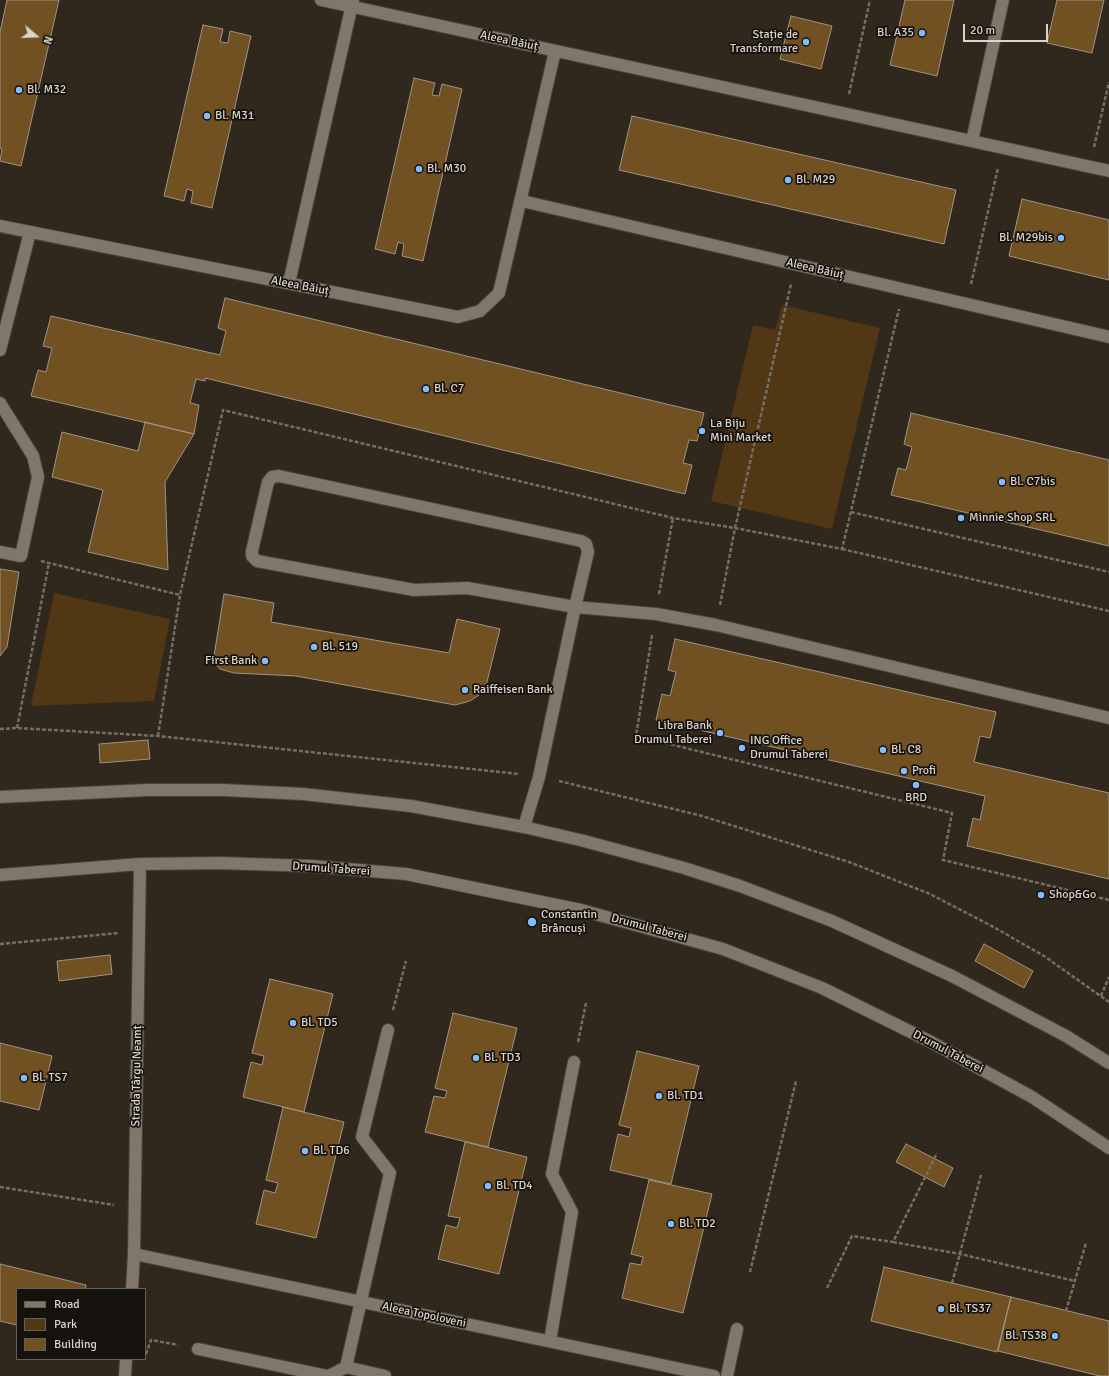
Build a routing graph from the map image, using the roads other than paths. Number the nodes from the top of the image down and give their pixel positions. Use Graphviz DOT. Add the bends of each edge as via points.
graph roads {
  1 [pos="321,0"];
  2 [pos="1003,0"];
  3 [pos="352,3"];
  4 [pos="555,50"];
  5 [pos="972,141"];
  6 [pos="1109,171"];
  7 [pos="522,201"];
  8 [pos="0,226"];
  9 [pos="30,232"];
  10 [pos="289,283"];
  11 [pos="1109,337"];
  12 [pos="0,350"];
  13 [pos="0,403"];
  14 [pos="0,552"];
  15 [pos="575,607"];
  16 [pos="1109,718"];
  17 [pos="0,797"];
  18 [pos="524,827"];
  19 [pos="140,864"];
  20 [pos="0,875"];
  21 [pos="388,1030"];
  22 [pos="574,1062"];
  23 [pos="1109,1063"];
  24 [pos="1109,1148"];
  25 [pos="134,1254"];
  26 [pos="132,1288"];
  27 [pos="361,1302"];
  28 [pos="738,1329"];
  29 [pos="550,1341"];
  30 [pos="198,1349"];
  31 [pos="126,1360"];
  32 [pos="346,1368"];
  33 [pos="125,1376"];
  34 [pos="328,1376"];
  35 [pos="385,1376"];
  36 [pos="714,1376"];
  37 [pos="727,1376"];
  1 -- 3 [label="street, Aleea Băiuț"];
  2 -- 5 [label="street"];
  3 -- 4 [label="street, Aleea Băiuț"];
  3 -- 10 [label="street"];
  4 -- 5 [label="street, Aleea Băiuț"];
  4 -- 7 [label="street, Aleea Băiuț"];
  5 -- 6 [label="street, Aleea Băiuț"];
  7 -- 10 [label="street, Aleea Băiuț" via="499,293 480,311 458,317"];
  7 -- 11 [label="street, Aleea Băiuț"];
  8 -- 9 [label="street, Aleea Băiuț"];
  9 -- 10 [label="street, Aleea Băiuț"];
  9 -- 12 [label="street"];
  13 -- 14 [label="street" via="33,456 38,477 21,556"];
  15 -- 15 [label="street" via="588,552 586,544 581,541 279,476 272,477 268,482 252,551 252,556 257,561 414,590 467,588"];
  15 -- 16 [label="street" via="656,614 716,625"];
  15 -- 18 [label="street" via="539,777"];
  17 -- 18 [label="street" via="147,790 303,794 411,806"];
  18 -- 23 [label="street" via="684,868 832,921 952,976 1066,1036"];
  19 -- 20 [label="street, Drumul Taberei"];
  19 -- 24 [label="street, Drumul Taberei" via="312,866 406,874 581,910 723,949 822,988 931,1042 1032,1097"];
  19 -- 25 [label="street, Strada Târgu Neamț"];
  21 -- 27 [label="street" via="362,1137 390,1173"];
  22 -- 29 [label="street" via="552,1174 572,1212"];
  25 -- 26 [label="street, Strada Târgu Neamț"];
  25 -- 27 [label="street, Aleea Topoloveni"];
  27 -- 29 [label="street, Aleea Topoloveni"];
  27 -- 32 [label="street"];
  28 -- 37 [label="street"];
  29 -- 36 [label="street, Aleea Topoloveni"];
  30 -- 34 [label="street"];
  31 -- 33 [label="street"];
  32 -- 34 [label="street"];
  32 -- 35 [label="street"];
}
